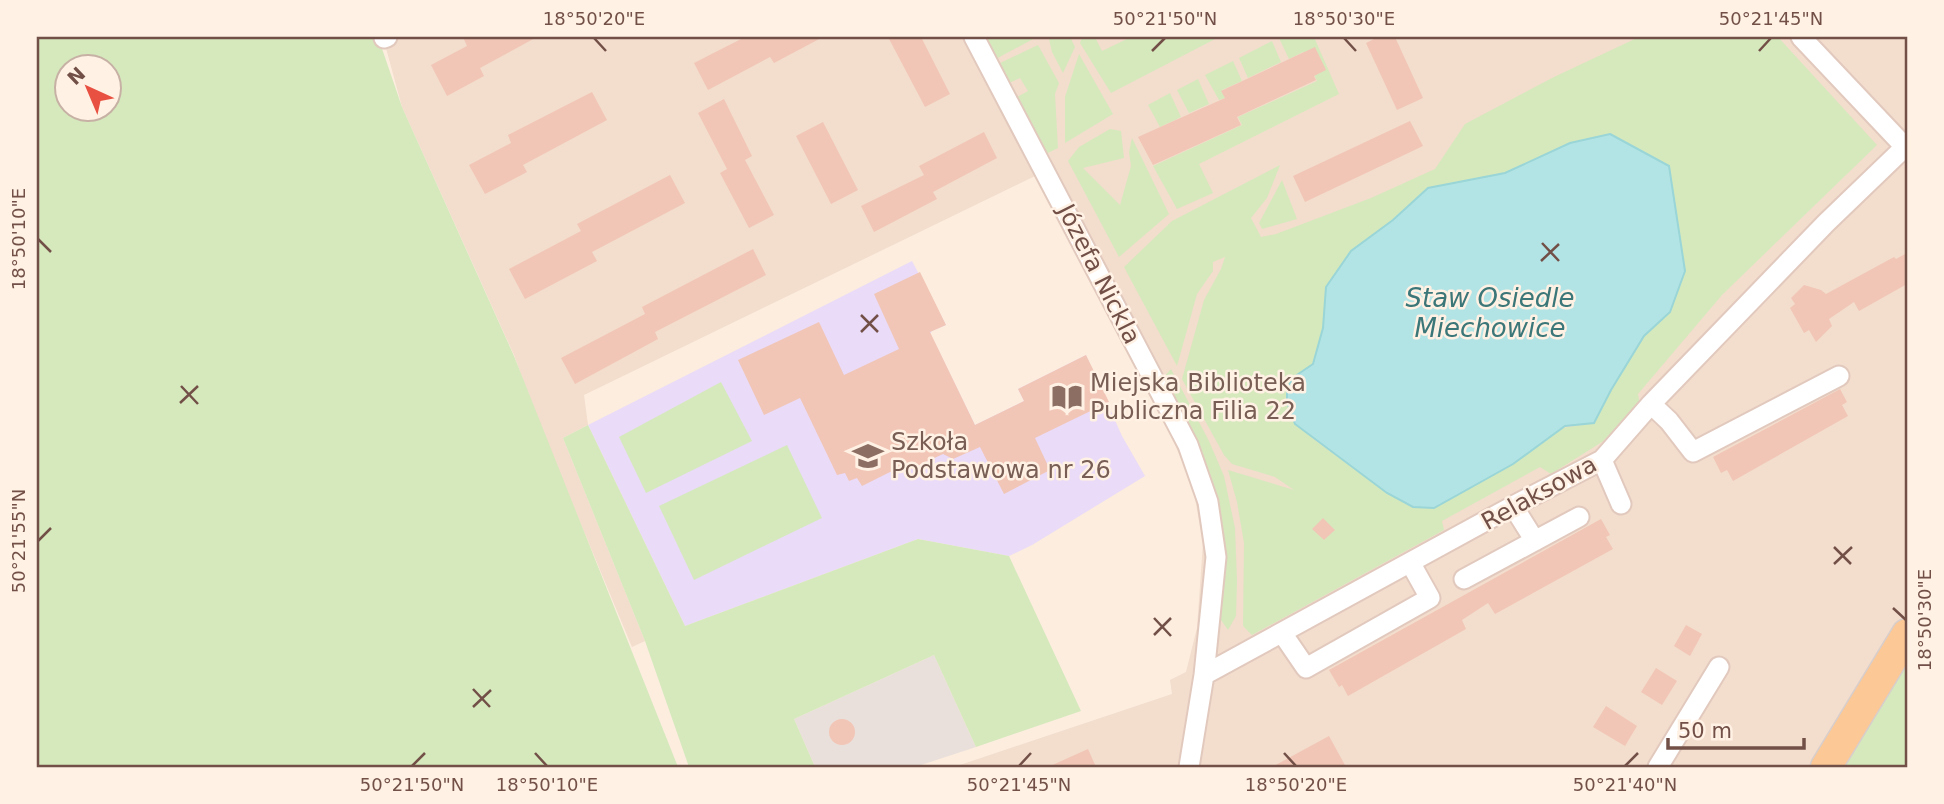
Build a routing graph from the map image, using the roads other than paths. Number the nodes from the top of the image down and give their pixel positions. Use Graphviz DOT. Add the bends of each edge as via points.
graph roads {
  1 [pos="974,37"];
  2 [pos="1801,37"];
  3 [pos="1906,148"];
  4 [pos="1839,376"];
  5 [pos="1651,404"];
  6 [pos="1602,460"];
  7 [pos="1621,504"];
  8 [pos="1513,506"];
  9 [pos="1579,517"];
  10 [pos="1535,541"];
  11 [pos="1411,564"];
  12 [pos="1464,579"];
  13 [pos="1282,633"];
  14 [pos="1907,634"];
  15 [pos="1719,667"];
  16 [pos="1204,675"];
  17 [pos="1189,767"];
  18 [pos="1658,767"];
  19 [pos="1826,767"];
  1 -- 16 [label="street, Józefa Nickla" via="1188,445 1208,502 1216,557"];
  2 -- 3 [label="street"];
  3 -- 5 [label="street, Relaksowa" via="1826,223"];
  4 -- 5 [label="street" via="1693,452"];
  5 -- 6 [label="street, Relaksowa"];
  6 -- 7 [label="street"];
  6 -- 8 [label="street, Relaksowa"];
  8 -- 10 [label="street"];
  8 -- 11 [label="street, Relaksowa"];
  9 -- 10 [label="street"];
  10 -- 12 [label="street"];
  11 -- 13 [label="street, Relaksowa"];
  11 -- 13 [label="street" via="1430,598 1306,668"];
  13 -- 16 [label="street, Relaksowa"];
  14 -- 19 [label="main road"];
  15 -- 18 [label="street"];
  16 -- 17 [label="street, Józefa Nickla"];
}
